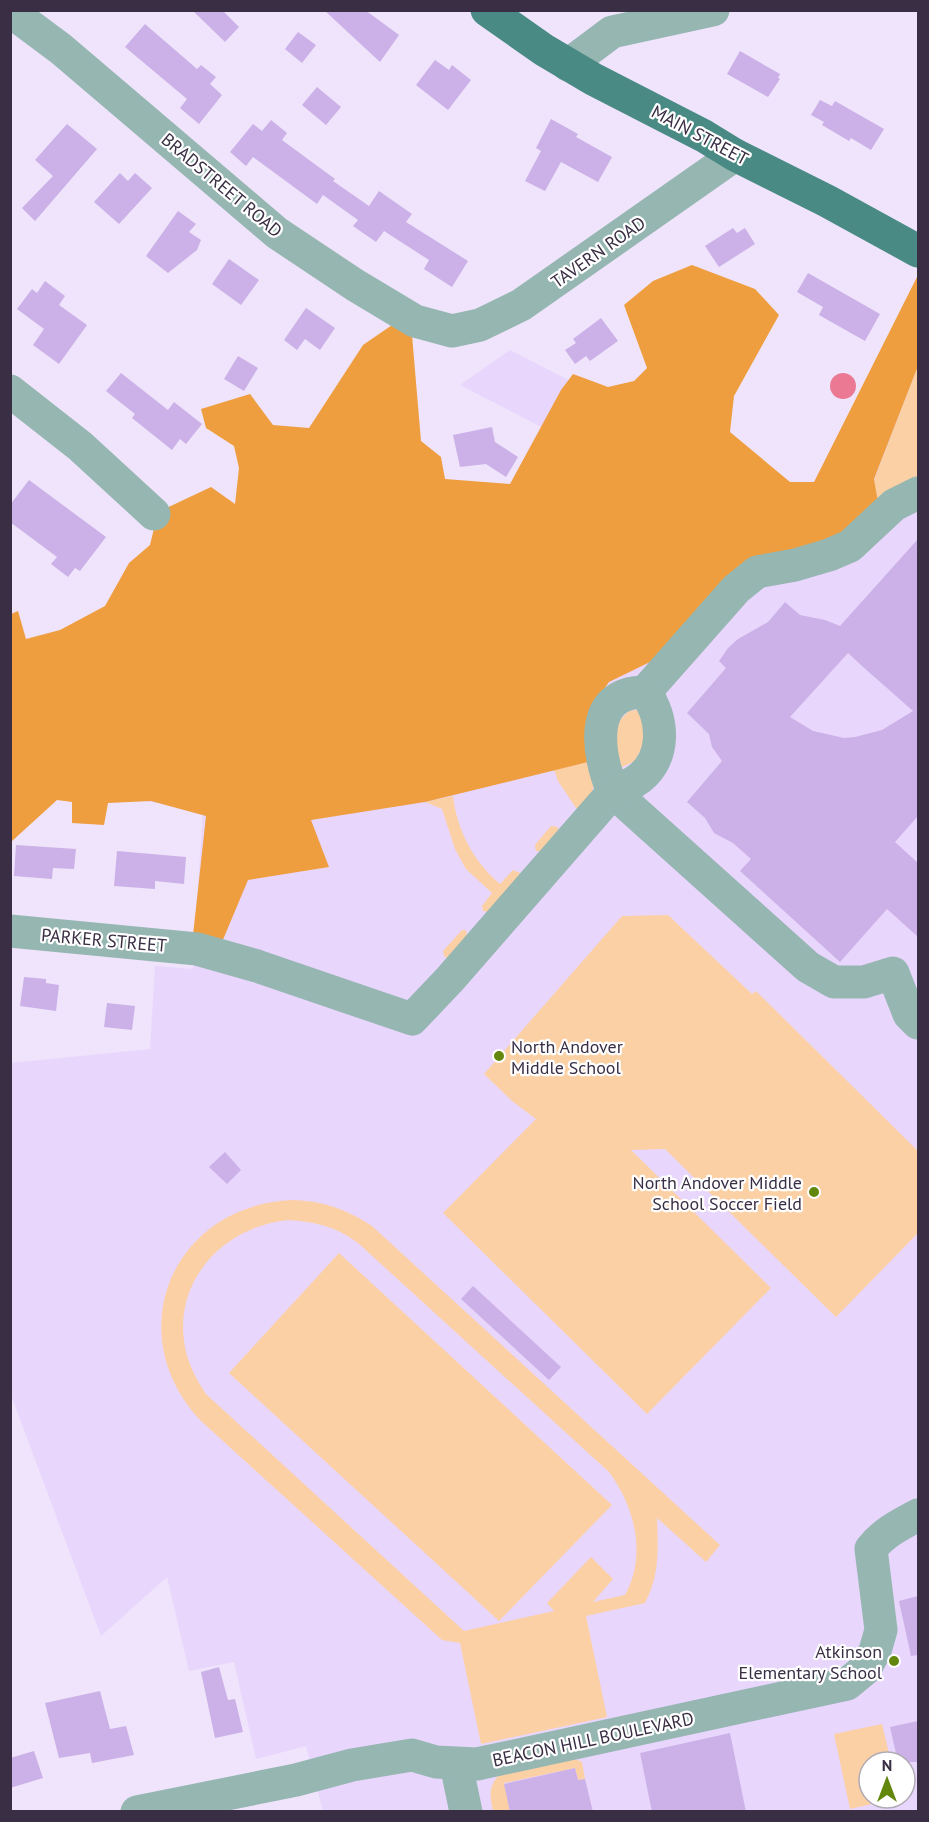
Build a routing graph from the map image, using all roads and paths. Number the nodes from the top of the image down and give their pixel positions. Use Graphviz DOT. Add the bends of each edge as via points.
graph roads {
  1 [pos="487,10"];
  2 [pos="10,11"];
  3 [pos="704,11"];
  4 [pos="568,65"];
  5 [pos="735,154"];
  6 [pos="918,251"];
  7 [pos="452,331"];
  8 [pos="10,391"];
  9 [pos="918,493"];
  10 [pos="154,514"];
  11 [pos="645,692"];
  12 [pos="614,792"];
  13 [pos="10,932"];
  14 [pos="918,1023"];
  15 [pos="918,1515"];
  16 [pos="456,1764"];
  17 [pos="137,1812"];
  18 [pos="466,1812"];
  1 -- 4 [label="main road, MAIN STREET"];
  2 -- 7 [label="street, BRADSTREET ROAD" via="61,49 277,233 415,321"];
  3 -- 4 [label="street" via="612,32"];
  4 -- 5 [label="main road, MAIN STREET"];
  5 -- 6 [label="main road, MAIN STREET"];
  5 -- 7 [label="street, TAVERN ROAD" via="521,305 480,325"];
  8 -- 10 [label="street" via="80,446"];
  9 -- 11 [label="street" via="894,505 850,546 795,565 757,572 736,590"];
  11 -- 12 [label="street" via="657,714 660,748 643,775"];
  11 -- 12 [label="street" via="618,696 603,724 600,739 604,770"];
  12 -- 13 [label="street, PARKER STREET" via="412,1019 197,949"];
  12 -- 14 [label="street" via="808,967 834,982 864,982 893,973 909,1014"];
  15 -- 16 [label="street, BEACON HILL BOULEVARD" via="878,1539 871,1549 881,1630 875,1652 864,1670 848,1684 477,1764"];
  16 -- 17 [label="street, BEACON HILL BOULEVARD" via="412,1755"];
  16 -- 18 [label="street"];
}
